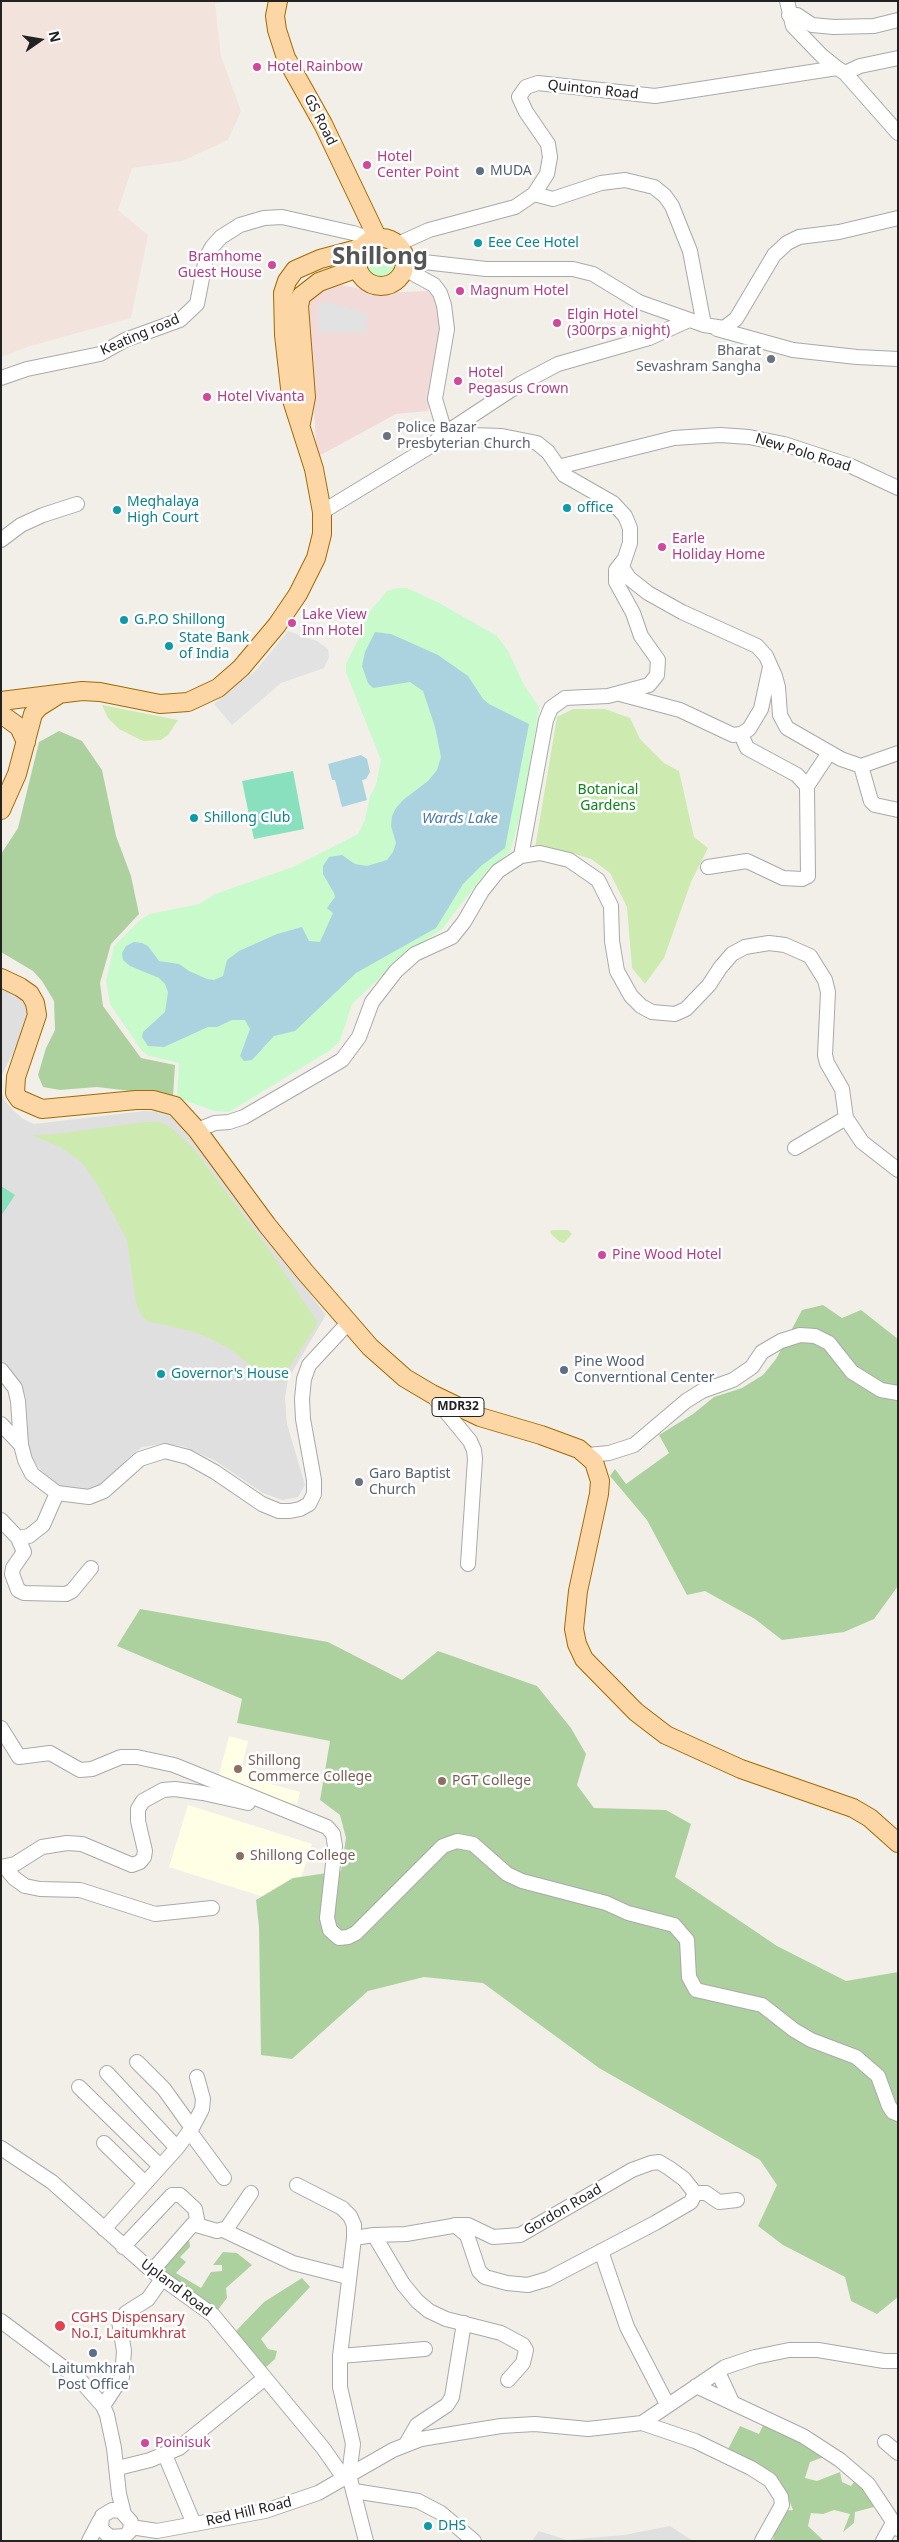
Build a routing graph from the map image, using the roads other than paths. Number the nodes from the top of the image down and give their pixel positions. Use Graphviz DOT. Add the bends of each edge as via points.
graph roads {
  1 [pos="278,1"];
  2 [pos="788,8"];
  3 [pos="898,20"];
  4 [pos="898,58"];
  5 [pos="841,70"];
  6 [pos="898,134"];
  7 [pos="534,194"];
  8 [pos="898,218"];
  9 [pos="370,242"];
  10 [pos="398,244"];
  11 [pos="405,265"];
  12 [pos="358,268"];
  13 [pos="689,320"];
  14 [pos="705,326"];
  15 [pos="898,359"];
  16 [pos="1,378"];
  17 [pos="300,423"];
  18 [pos="444,434"];
  19 [pos="558,468"];
  20 [pos="898,488"];
  21 [pos="77,504"];
  22 [pos="322,512"];
  23 [pos="1,540"];
  24 [pos="624,561"];
  25 [pos="770,666"];
  26 [pos="60,694"];
  27 [pos="620,694"];
  28 [pos="1,701"];
  29 [pos="1,714"];
  30 [pos="741,734"];
  31 [pos="26,742"];
  32 [pos="828,753"];
  33 [pos="898,753"];
  34 [pos="861,766"];
  35 [pos="807,786"];
  36 [pos="1,810"];
  37 [pos="898,810"];
  38 [pos="521,856"];
  39 [pos="708,867"];
  40 [pos="1,978"];
  41 [pos="846,1118"];
  42 [pos="197,1130"];
  43 [pos="795,1148"];
  44 [pos="898,1170"];
  45 [pos="348,1322"];
  46 [pos="1,1370"];
  47 [pos="898,1393"];
  48 [pos="432,1394"];
  49 [pos="1,1424"];
  50 [pos="21,1445"];
  51 [pos="588,1455"];
  52 [pos="58,1493"];
  53 [pos="1,1520"];
  54 [pos="18,1538"];
  55 [pos="468,1564"];
  56 [pos="91,1568"];
  57 [pos="1,1728"];
  58 [pos="283,1808"];
  59 [pos="898,1843"];
  60 [pos="3,1867"];
  61 [pos="212,1908"];
  62 [pos="137,2062"];
  63 [pos="107,2072"];
  64 [pos="197,2077"];
  65 [pos="79,2087"];
  66 [pos="898,2114"];
  67 [pos="191,2130"];
  68 [pos="104,2143"];
  69 [pos="1,2148"];
  70 [pos="178,2148"];
  71 [pos="160,2166"];
  72 [pos="224,2178"];
  73 [pos="145,2183"];
  74 [pos="297,2185"];
  75 [pos="251,2193"];
  76 [pos="695,2193"];
  77 [pos="737,2200"];
  78 [pos="198,2224"];
  79 [pos="455,2225"];
  80 [pos="104,2229"];
  81 [pos="223,2230"];
  82 [pos="374,2235"];
  83 [pos="354,2238"];
  84 [pos="123,2247"];
  85 [pos="602,2251"];
  86 [pos="157,2275"];
  87 [pos="348,2277"];
  88 [pos="1,2321"];
  89 [pos="464,2323"];
  90 [pos="425,2349"];
  91 [pos="340,2356"];
  92 [pos="898,2361"];
  93 [pos="718,2372"];
  94 [pos="265,2378"];
  95 [pos="508,2380"];
  96 [pos="696,2386"];
  97 [pos="732,2402"];
  98 [pos="667,2404"];
  99 [pos="103,2406"];
  100 [pos="642,2423"];
  101 [pos="885,2442"];
  102 [pos="406,2444"];
  103 [pos="898,2453"];
  104 [pos="165,2455"];
  105 [pos="351,2474"];
  106 [pos="118,2475"];
  107 [pos="354,2491"];
  108 [pos="124,2514"];
  109 [pos="102,2517"];
  110 [pos="194,2524"];
  111 [pos="896,2525"];
  112 [pos="131,2527"];
  113 [pos="116,2538"];
  114 [pos="90,2541"];
  115 [pos="366,2541"];
  116 [pos="474,2541"];
  117 [pos="762,2541"];
  118 [pos="883,2541"];
  1 -- 9 [label="main road, GS Road" via="275,16 286,58 323,124"];
  2 -- 3 [label="street" via="812,25 874,26"];
  2 -- 5 [label="street" via="793,26 822,56"];
  4 -- 5 [label="street"];
  5 -- 6 [label="street"];
  5 -- 7 [label="street, Quinton Road" via="656,96 532,85 519,97 548,144 550,157 548,174"];
  7 -- 10 [label="street, Quinton Road" via="515,207 429,230"];
  7 -- 14 [label="street" via="553,199 601,183 625,180 654,187 672,206 690,251"];
  8 -- 14 [label="street" via="839,232 798,237 787,242 774,255 736,319 724,328"];
  9 -- 10 [label="main road" via="390,238"];
  9 -- 12 [label="main road" via="358,254"];
  9 -- 16 [label="street, Keating road" via="353,233 282,217 240,225 212,247 206,258 197,304 180,320 125,340 100,354 27,369"];
  9 -- 17 [label="main road" via="306,264 295,270 287,281 282,309 284,335 291,397"];
  10 -- 11 [label="main road"];
  11 -- 12 [label="main road" via="397,281 377,286 365,280"];
  11 -- 13 [label="street" via="573,269 593,274 639,302"];
  11 -- 18 [label="street" via="437,288 444,304 447,329 436,399"];
  12 -- 17 [label="main road" via="319,282 301,296 306,397"];
  13 -- 14 [label="street"];
  13 -- 18 [label="street" via="649,338 558,364 520,384"];
  14 -- 15 [label="street" via="793,350 857,358"];
  17 -- 22 [label="main road" via="314,469"];
  18 -- 19 [label="street" via="450,438 471,435 530,440 542,445"];
  18 -- 22 [label="street" via="430,447"];
  19 -- 20 [label="street, New Polo Road" via="674,438 750,436 851,466"];
  19 -- 24 [label="street" via="575,482 613,503 625,516 631,537"];
  21 -- 23 [label="street" via="36,518"];
  22 -- 26 [label="main road" via="322,534 316,558 298,594 241,668 218,688 202,697 176,704 100,692"];
  24 -- 25 [label="street" via="624,572 634,584 682,612 756,646"];
  24 -- 27 [label="street" via="616,570 616,582 659,667 649,685"];
  25 -- 30 [label="street" via="761,710 749,729"];
  25 -- 32 [label="street" via="778,687 782,722"];
  26 -- 28 [label="main road"];
  26 -- 31 [label="main road" via="33,714"];
  27 -- 30 [label="street" via="680,710 733,735"];
  27 -- 38 [label="street" via="565,698 549,712"];
  29 -- 31 [label="main road" via="19,727"];
  30 -- 35 [label="street" via="747,748 797,775"];
  31 -- 36 [label="main road" via="18,774"];
  32 -- 34 [label="street"];
  32 -- 35 [label="street"];
  33 -- 34 [label="street"];
  34 -- 37 [label="street" via="871,802"];
  35 -- 39 [label="street" via="806,878 783,878 747,860"];
  38 -- 41 [label="street" via="540,853 569,860 598,880 611,906 617,971 631,996 652,1012 675,1014 686,1010 726,961 745,947 769,943 785,945 810,956 826,980 825,1055 842,1089"];
  38 -- 42 [label="street" via="490,880 452,937 417,953 396,970 372,1002 355,1046 342,1060 244,1117"];
  40 -- 42 [label="main road, MDR32" via="30,994 37,1016 16,1076 19,1099 42,1109 136,1100 166,1102 175,1106"];
  41 -- 43 [label="street"];
  41 -- 44 [label="street" via="862,1142"];
  42 -- 45 [label="main road, MDR32" via="267,1225"];
  45 -- 48 [label="main road, MDR32" via="405,1378"];
  45 -- 52 [label="street" via="309,1365 304,1379 303,1419 314,1480 314,1494 309,1504 300,1509 279,1511 262,1504 188,1457 165,1451 140,1459 104,1491 89,1497"];
  46 -- 50 [label="street" via="14,1388 18,1401"];
  47 -- 51 [label="street" via="881,1390 852,1372 829,1342 815,1336 800,1335 762,1352 752,1367 733,1380 702,1391 686,1401 634,1445 609,1453"];
  48 -- 51 [label="main road, MDR32" via="480,1417 541,1435"];
  48 -- 55 [label="street" via="470,1441 476,1459"];
  49 -- 50 [label="street"];
  50 -- 52 [label="street" via="32,1474"];
  51 -- 59 [label="main road" via="598,1471 599,1494 578,1591 574,1629 577,1644 594,1672 666,1735 754,1775 853,1808 870,1818"];
  52 -- 54 [label="street" via="49,1515 37,1531"];
  53 -- 54 [label="street"];
  54 -- 56 [label="street" via="24,1552 12,1574 18,1590 24,1593 66,1594"];
  57 -- 58 [label="street" via="19,1757 50,1753 80,1770 92,1769 121,1757 152,1760 186,1769"];
  58 -- 60 [label="street" via="203,1793 163,1790 143,1801 138,1809 144,1850 140,1862 132,1865 82,1844 67,1843 42,1847"];
  58 -- 66 [label="street" via="323,1824 333,1834 334,1870 326,1918 335,1936 345,1938 356,1933 444,1846 451,1842 468,1842 507,1874 522,1881 674,1925 688,1940 689,1977 696,1990 762,2005 811,2040 856,2056 878,2076 889,2106"];
  60 -- 61 [label="street" via="25,1886 80,1890 155,1914"];
  62 -- 67 [label="street" via="164,2089"];
  63 -- 70 [label="street"];
  64 -- 67 [label="street" via="204,2099"];
  65 -- 71 [label="street"];
  67 -- 70 [label="street"];
  67 -- 72 [label="street"];
  68 -- 73 [label="street"];
  69 -- 80 [label="street, Upland Road" via="52,2182"];
  70 -- 71 [label="street"];
  71 -- 73 [label="street"];
  73 -- 80 [label="street"];
  74 -- 83 [label="street" via="346,2212 354,2225"];
  75 -- 81 [label="street"];
  76 -- 77 [label="street" via="706,2193 718,2202"];
  76 -- 79 [label="street, Gordon Road" via="669,2168 659,2162 651,2163 632,2170 520,2235 493,2237 468,2225"];
  76 -- 85 [label="street" via="692,2202"];
  78 -- 81 [label="street"];
  78 -- 84 [label="street" via="195,2209 180,2195 172,2195"];
  78 -- 86 [label="street" via="190,2227"];
  79 -- 82 [label="street, Gordon Road" via="406,2234"];
  79 -- 85 [label="street" via="467,2235 484,2277 519,2285 538,2283"];
  80 -- 84 [label="street, Upland Road"];
  81 -- 87 [label="street" via="293,2263"];
  82 -- 83 [label="street, Gordon Road"];
  82 -- 89 [label="street" via="417,2301 446,2319"];
  83 -- 87 [label="street"];
  84 -- 86 [label="street, Upland Road"];
  85 -- 98 [label="street" via="627,2327"];
  86 -- 94 [label="street, Upland Road" via="213,2316"];
  86 -- 99 [label="street" via="148,2299 119,2321 124,2351 122,2377"];
  87 -- 91 [label="street"];
  88 -- 99 [label="street" via="80,2380"];
  89 -- 95 [label="street" via="501,2333 523,2345 526,2350 523,2362"];
  89 -- 102 [label="street" via="452,2397 447,2405 417,2425"];
  90 -- 91 [label="street"];
  91 -- 105 [label="street" via="340,2386 353,2444"];
  92 -- 93 [label="street" via="818,2350 789,2350 736,2362"];
  93 -- 96 [label="street"];
  93 -- 97 [label="street"];
  94 -- 104 [label="street" via="195,2436"];
  94 -- 105 [label="street, Upland Road" via="323,2448"];
  96 -- 97 [label="street"];
  96 -- 98 [label="street"];
  97 -- 111 [label="street" via="802,2436 840,2460 868,2484"];
  98 -- 100 [label="street"];
  99 -- 106 [label="street"];
  100 -- 102 [label="street" via="588,2429 535,2424 501,2426"];
  100 -- 117 [label="street" via="695,2441 770,2480 782,2505"];
  101 -- 103 [label="street"];
  102 -- 105 [label="street, Red Hill Road"];
  104 -- 106 [label="street"];
  104 -- 110 [label="street"];
  105 -- 107 [label="street"];
  105 -- 110 [label="street, Red Hill Road" via="318,2493 265,2511"];
  106 -- 108 [label="street"];
  106 -- 109 [label="street" via="111,2504"];
  107 -- 115 [label="street"];
  107 -- 116 [label="street" via="418,2501 441,2513"];
  108 -- 109 [label="street" via="112,2510"];
  108 -- 112 [label="street"];
  109 -- 113 [label="street" via="103,2532"];
  109 -- 114 [label="street"];
  110 -- 112 [label="street, Red Hill Road" via="157,2531"];
  111 -- 118 [label="street"];
  112 -- 113 [label="street" via="128,2534"];
  113 -- 114 [label="street"];
}
